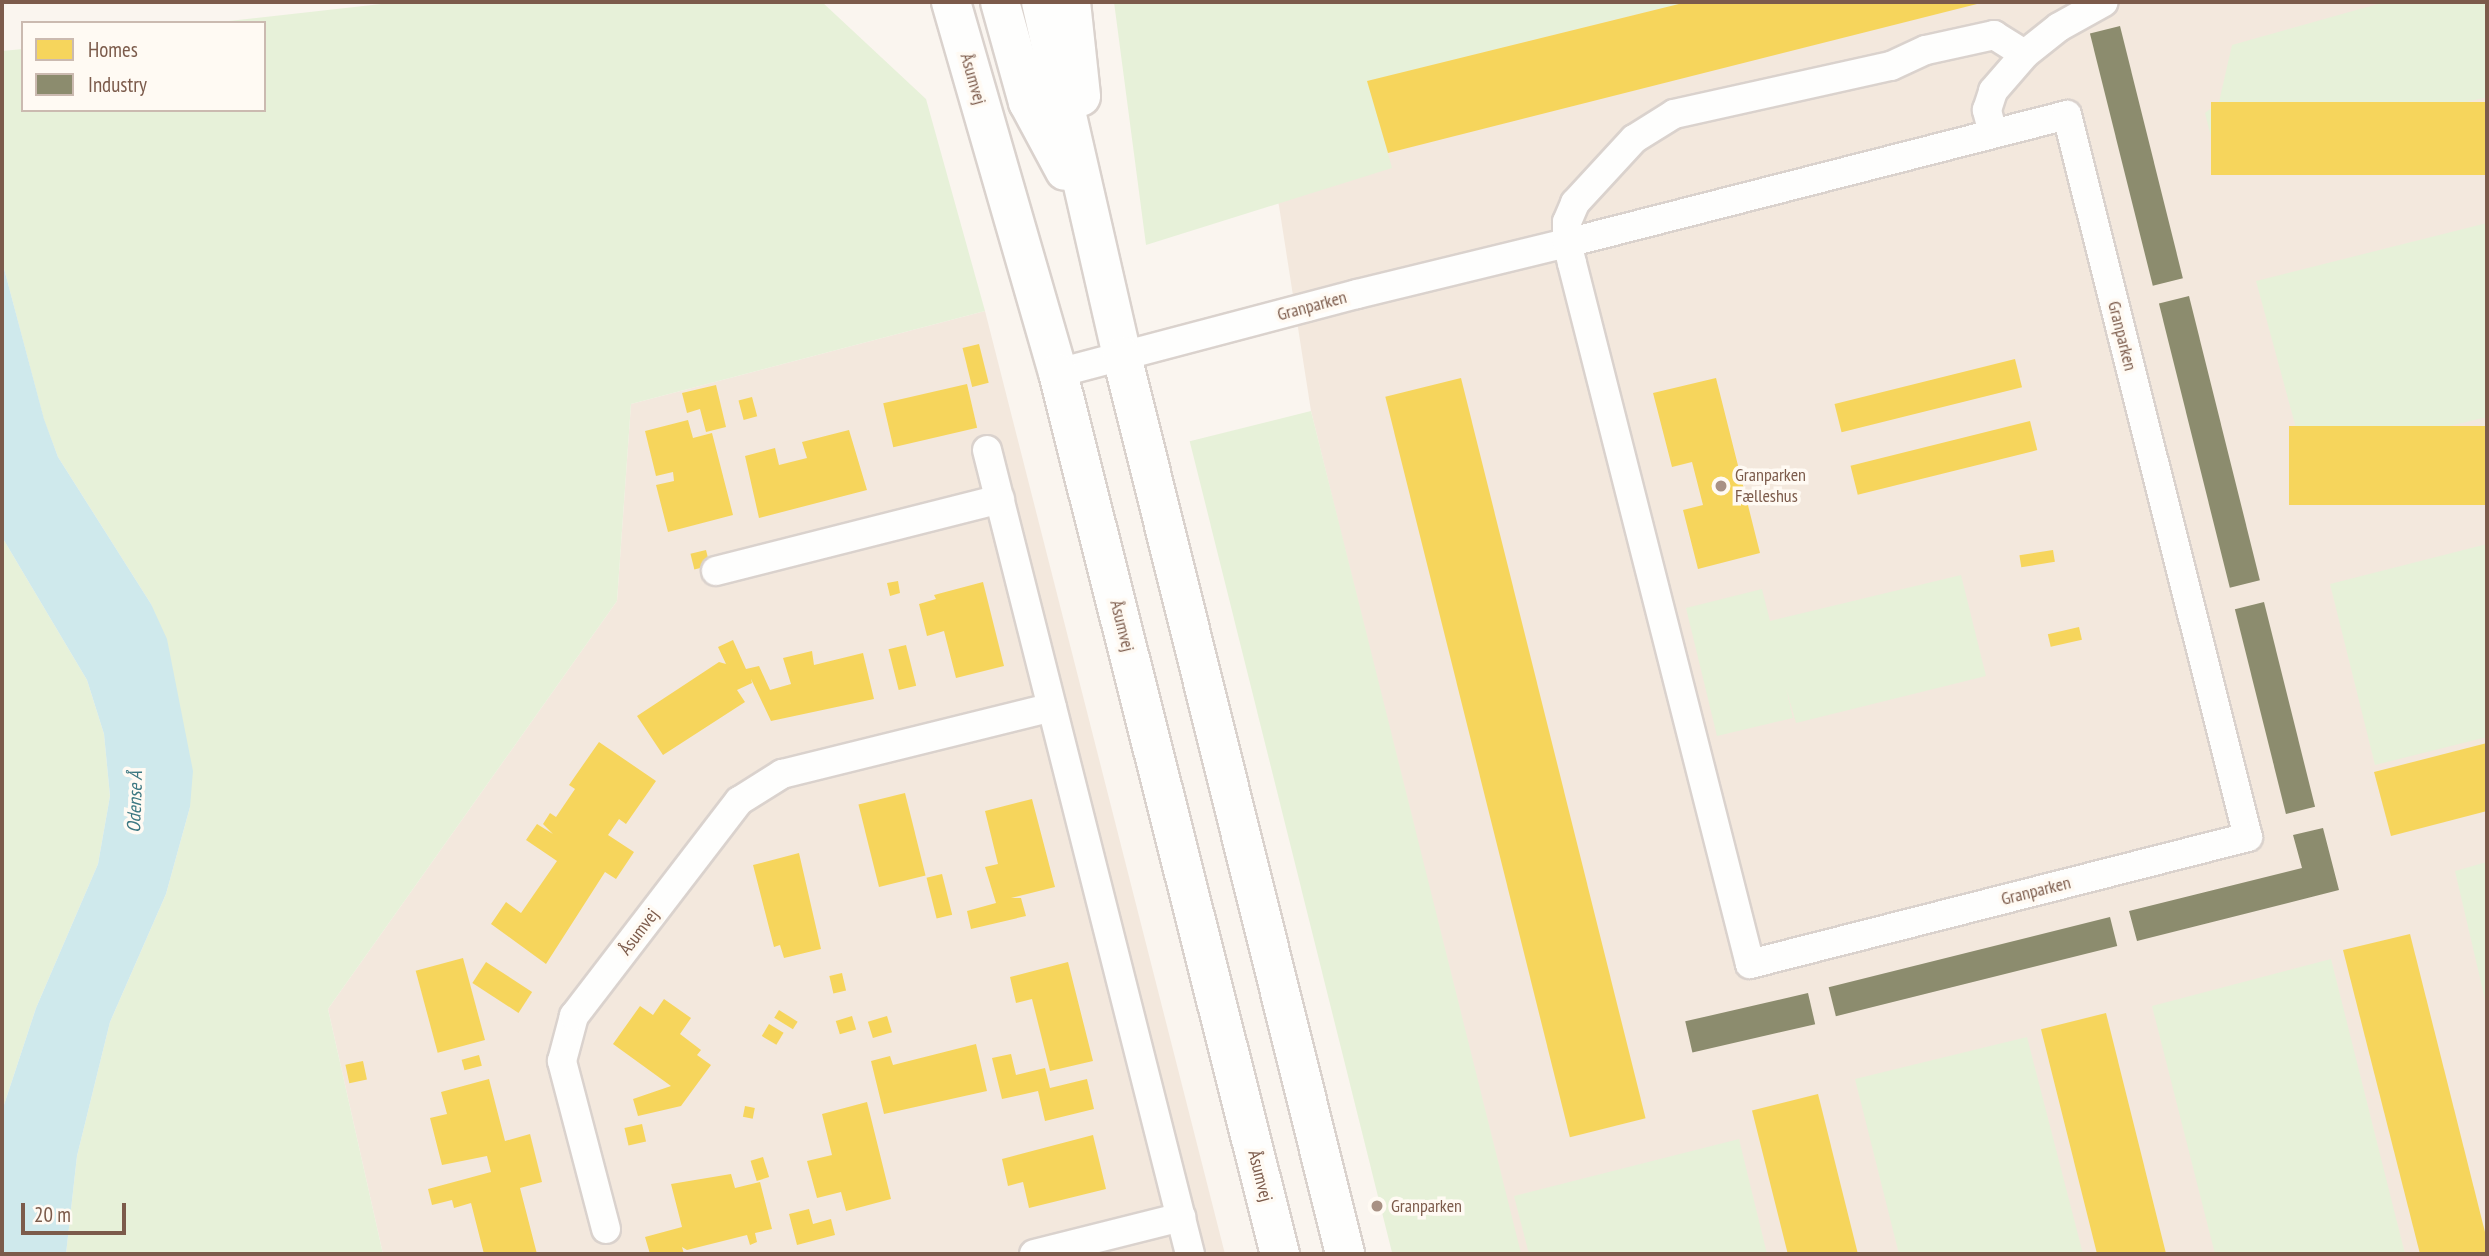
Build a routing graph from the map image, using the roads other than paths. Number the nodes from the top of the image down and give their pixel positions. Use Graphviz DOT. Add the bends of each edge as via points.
graph roads {
  1 [pos="951,2"];
  2 [pos="1000,2"];
  3 [pos="1041,2"];
  4 [pos="1071,2"];
  5 [pos="2104,2"];
  6 [pos="2025,54"];
  7 [pos="1993,133"];
  8 [pos="1086,209"];
  9 [pos="1567,243"];
  10 [pos="1122,356"];
  11 [pos="1058,373"];
  12 [pos="987,450"];
  13 [pos="1000,499"];
  14 [pos="716,571"];
  15 [pos="1052,707"];
  16 [pos="1181,1217"];
  17 [pos="606,1229"];
  18 [pos="1034,1254"];
  19 [pos="1190,1254"];
  20 [pos="1280,1254"];
  21 [pos="1345,1254"];
  1 -- 11 [label="street, Åsumvej"];
  2 -- 8 [label="street" via="1028,102"];
  3 -- 8 [label="street"];
  4 -- 8 [label="street" via="1078,36"];
  5 -- 6 [label="street" via="2059,27"];
  6 -- 7 [label="street" via="1993,91 1987,110"];
  6 -- 9 [label="street" via="1994,35 1926,50 1891,66 1674,114 1634,139 1575,203 1567,222"];
  7 -- 9 [label="street, Granparken"];
  7 -- 9 [label="street, Granparken" via="2067,115 2248,837 1750,964"];
  8 -- 10 [label="street"];
  9 -- 10 [label="street, Granparken"];
  10 -- 11 [label="street, Granparken"];
  10 -- 21 [label="street"];
  11 -- 20 [label="street, Åsumvej"];
  12 -- 13 [label="street"];
  13 -- 14 [label="street"];
  13 -- 15 [label="street"];
  15 -- 16 [label="street"];
  15 -- 17 [label="street, Åsumvej" via="782,774 739,800 574,1016 562,1060"];
  16 -- 18 [label="street"];
  16 -- 19 [label="street"];
}
